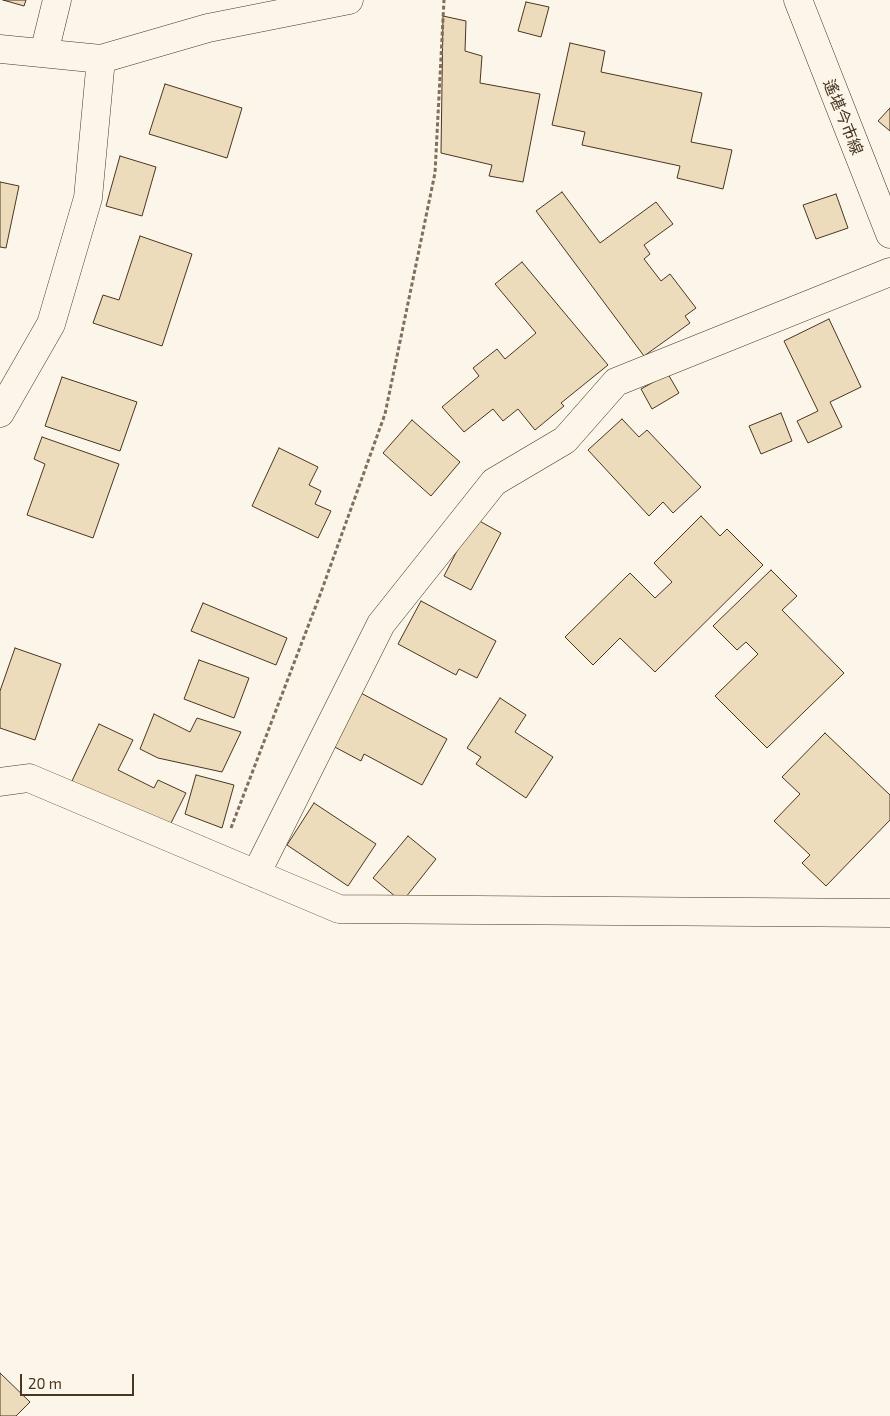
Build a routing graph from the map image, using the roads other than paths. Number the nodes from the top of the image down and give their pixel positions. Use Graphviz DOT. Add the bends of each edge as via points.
graph roads {
  1 [pos="57,0"];
  2 [pos="349,0"];
  3 [pos="798,0"];
  4 [pos="0,49"];
  5 [pos="44,54"];
  6 [pos="101,59"];
  7 [pos="890,234"];
  8 [pos="890,272"];
  9 [pos="0,413"];
  10 [pos="0,782"];
  11 [pos="256,874"];
  12 [pos="890,913"];
  1 -- 5 [label="street"];
  2 -- 6 [label="street" via="208,28"];
  3 -- 7 [label="street, 遙堪今市線"];
  4 -- 5 [label="street"];
  5 -- 6 [label="street"];
  6 -- 9 [label="street" via="88,198 51,324"];
  8 -- 11 [label="street" via="616,382 565,440 494,482 381,624"];
  10 -- 11 [label="street" via="29,778"];
  11 -- 12 [label="street" via="339,910"];
}
